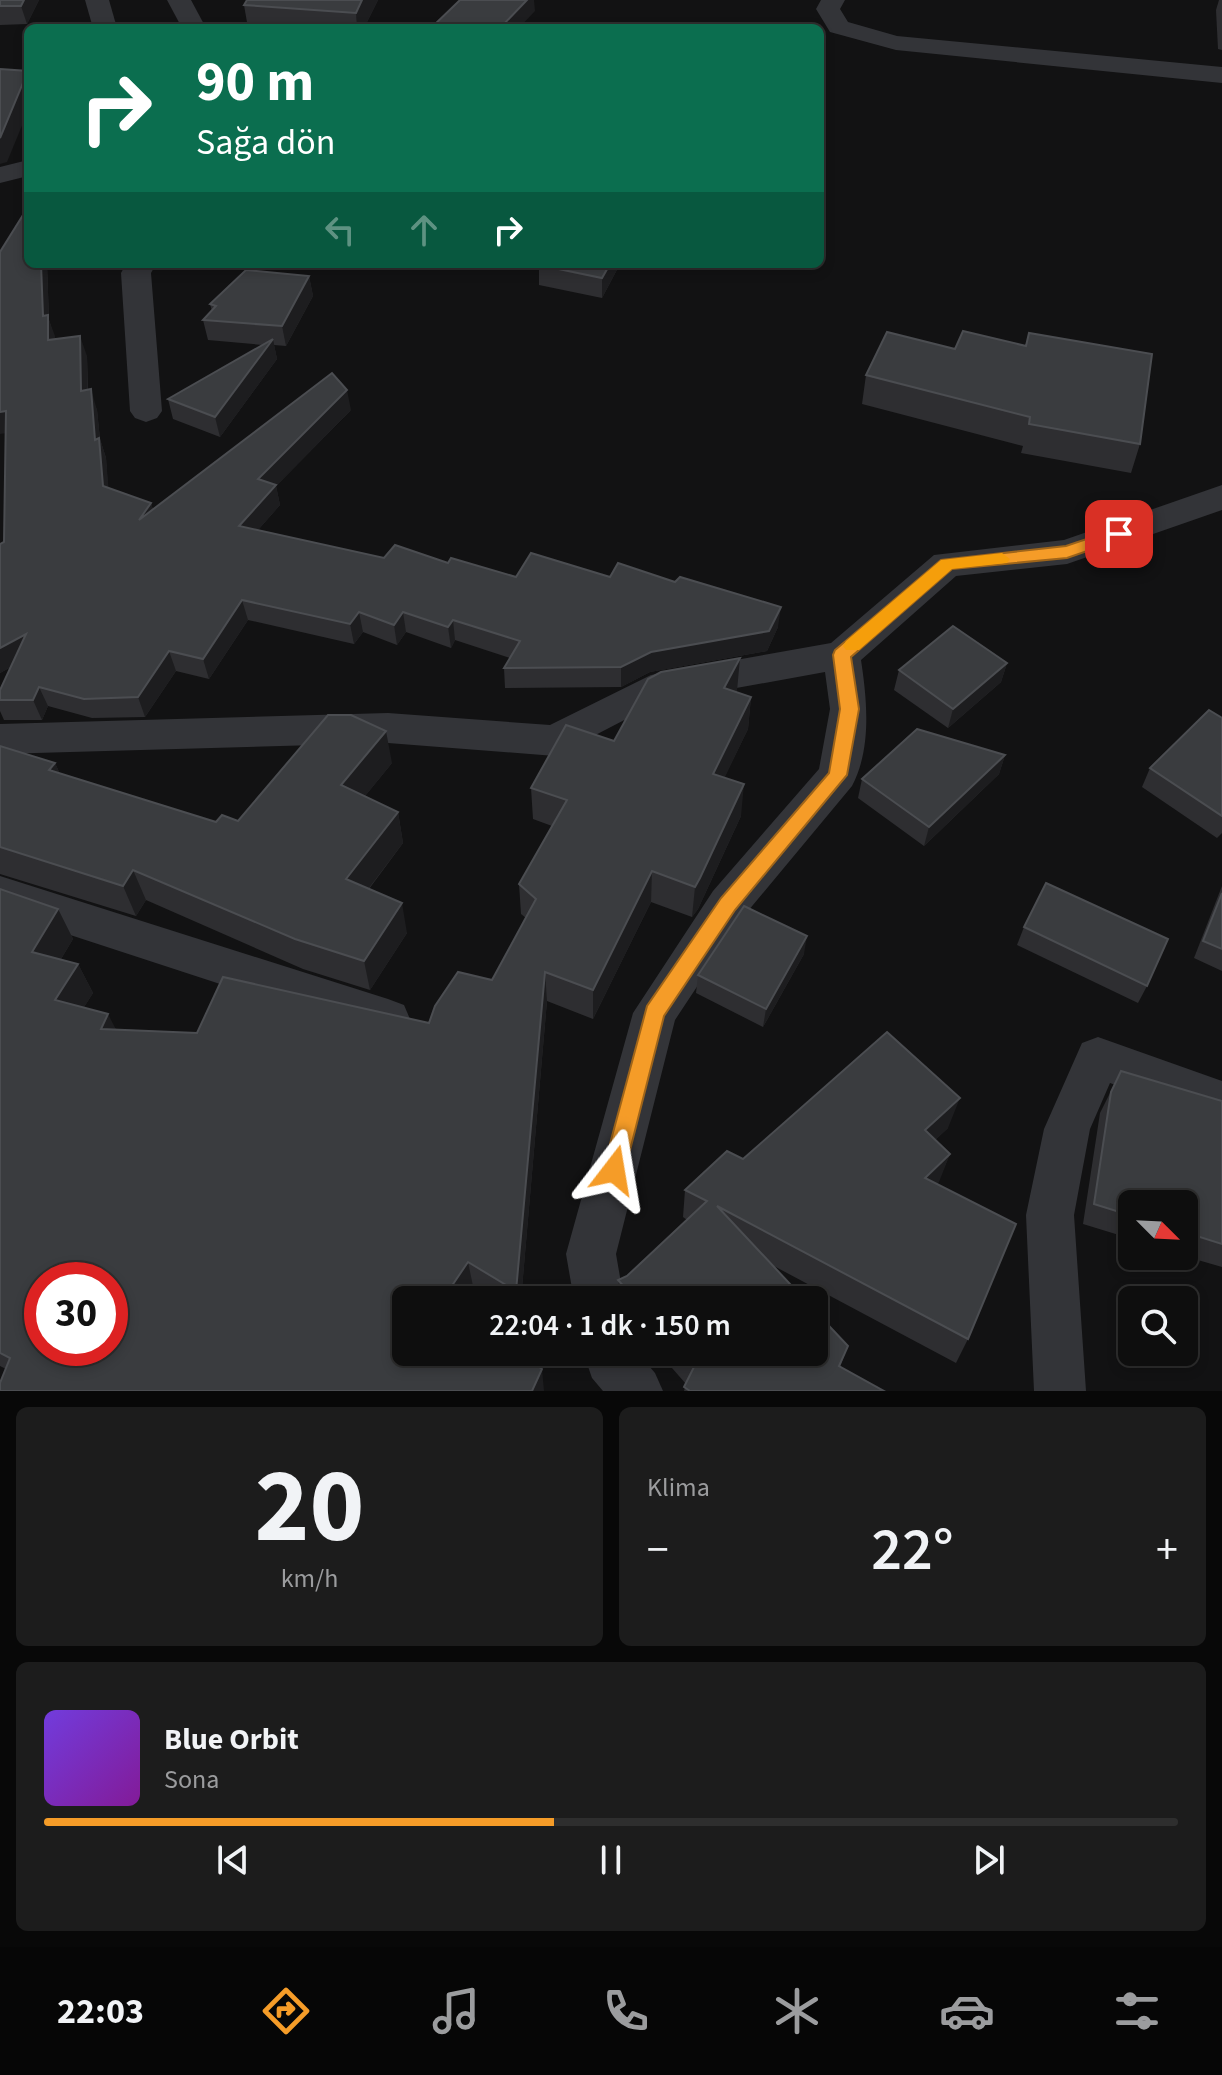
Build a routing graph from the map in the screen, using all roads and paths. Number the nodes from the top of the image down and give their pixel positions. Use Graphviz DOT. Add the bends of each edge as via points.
graph roads {
  1 [pos="97,0"];
  2 [pos="179,0"];
  3 [pos="833,0"];
  4 [pos="104,24"];
  5 [pos="192,24"];
  6 [pos="1222,75"];
  7 [pos="24,169"];
  8 [pos="0,175"];
  9 [pos="139,268"];
  10 [pos="146,411"];
  11 [pos="1222,497"];
  12 [pos="842,655"];
  13 [pos="0,739"];
  14 [pos="0,894"];
  15 [pos="391,1020"];
  16 [pos="1222,1102"];
  17 [pos="597,1286"];
  18 [pos="615,1366"];
  19 [pos="637,1391"];
  20 [pos="1060,1391"];
  1 -- 4 [label="street"];
  2 -- 5 [label="street"];
  3 -- 6 [label="street" via="828,9 839,27 896,43"];
  7 -- 8 [label="street"];
  9 -- 10 [label="street"];
  11 -- 12 [label="street" via="1067,552 947,564"];
  12 -- 13 [label="street" via="651,689 555,741 388,728"];
  12 -- 17 [label="street" via="849,709 838,775 728,904 655,1013 591,1254"];
  14 -- 15 [label="street"];
  16 -- 20 [label="street" via="1098,1058 1067,1129 1050,1215"];
  18 -- 19 [label="street"];
}
